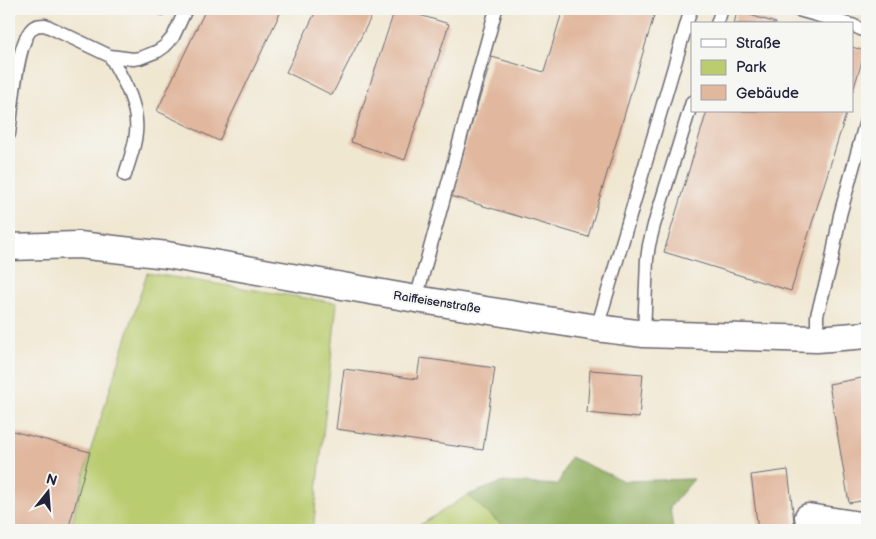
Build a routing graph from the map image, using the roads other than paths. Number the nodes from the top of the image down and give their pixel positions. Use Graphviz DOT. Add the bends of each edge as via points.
graph roads {
  1 [pos="186,9"];
  2 [pos="496,9"];
  3 [pos="691,9"];
  4 [pos="722,9"];
  5 [pos="795,9"];
  6 [pos="718,22"];
  7 [pos="841,22"];
  8 [pos="854,27"];
  9 [pos="867,32"];
  10 [pos="110,56"];
  11 [pos="14,62"];
  12 [pos="691,105"];
  13 [pos="867,117"];
  14 [pos="9,134"];
  15 [pos="126,175"];
  16 [pos="9,247"];
  17 [pos="416,299"];
  18 [pos="597,328"];
  19 [pos="644,334"];
  20 [pos="867,335"];
  21 [pos="817,339"];
  22 [pos="808,517"];
  23 [pos="867,524"];
  1 -- 10 [label="lane" via="173,37 158,51 133,59"];
  2 -- 17 [label="lane"];
  3 -- 18 [label="lane"];
  4 -- 6 [label="lane"];
  5 -- 7 [label="lane"];
  8 -- 9 [label="lane"];
  10 -- 11 [label="lane" via="45,25 34,27"];
  10 -- 15 [label="lane" via="125,83 136,115 136,132"];
  11 -- 14 [label="lane"];
  12 -- 19 [label="lane" via="649,244"];
  13 -- 21 [label="lane" via="817,315"];
  16 -- 17 [label="street, Raiffeisenstraße" via="79,245 167,254"];
  17 -- 18 [label="street, Raiffeisenstraße"];
  18 -- 19 [label="street, Raiffeisenstraße"];
  19 -- 21 [label="street, Raiffeisenstraße"];
  20 -- 21 [label="street, Raiffeisenstraße"];
  22 -- 23 [label="street"];
}
